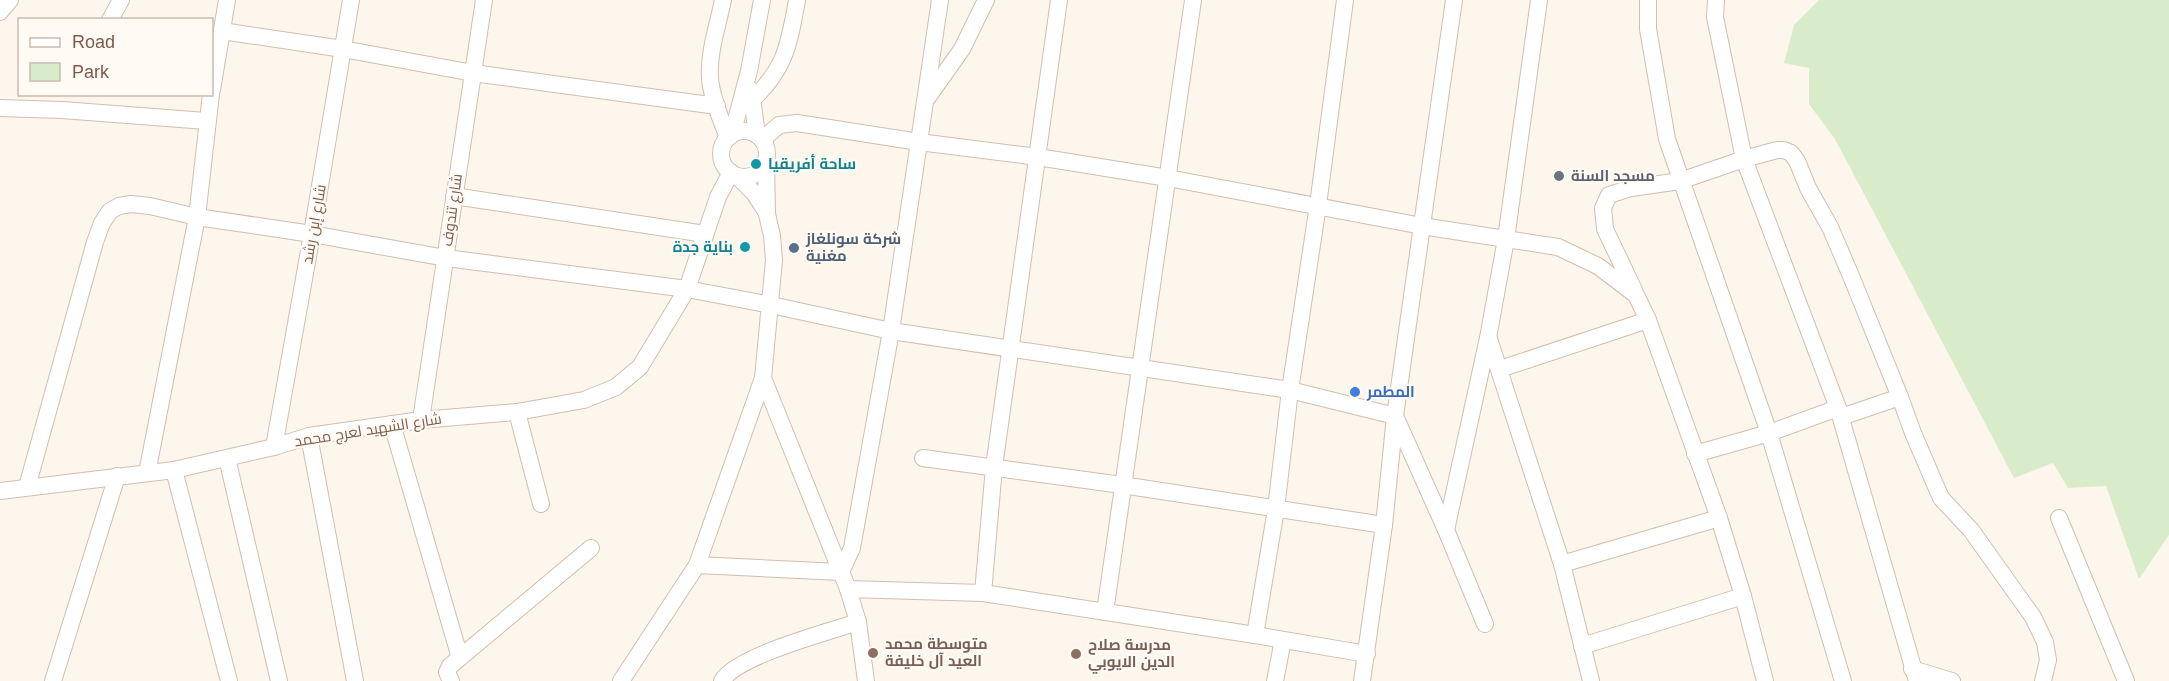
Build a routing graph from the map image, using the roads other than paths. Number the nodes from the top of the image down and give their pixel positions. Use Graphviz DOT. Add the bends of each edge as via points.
graph roads {
  1 [pos="10,0"];
  2 [pos="121,0"];
  3 [pos="227,0"];
  4 [pos="351,0"];
  5 [pos="484,0"];
  6 [pos="723,0"];
  7 [pos="762,0"];
  8 [pos="797,0"];
  9 [pos="940,0"];
  10 [pos="986,0"];
  11 [pos="1059,0"];
  12 [pos="1193,0"];
  13 [pos="1345,0"];
  14 [pos="1454,0"];
  15 [pos="1539,0"];
  16 [pos="1648,0"];
  17 [pos="1716,0"];
  18 [pos="0,12"];
  19 [pos="111,18"];
  20 [pos="222,31"];
  21 [pos="343,49"];
  22 [pos="749,71"];
  23 [pos="473,73"];
  24 [pos="213,81"];
  25 [pos="69,96"];
  26 [pos="210,96"];
  27 [pos="927,98"];
  28 [pos="752,100"];
  29 [pos="717,106"];
  30 [pos="0,108"];
  31 [pos="62,110"];
  32 [pos="206,121"];
  33 [pos="730,137"];
  34 [pos="760,137"];
  35 [pos="920,142"];
  36 [pos="1038,157"];
  37 [pos="1744,159"];
  38 [pos="766,160"];
  39 [pos="734,174"];
  40 [pos="1168,178"];
  41 [pos="1680,181"];
  42 [pos="454,196"];
  43 [pos="1318,205"];
  44 [pos="767,214"];
  45 [pos="196,217"];
  46 [pos="1422,226"];
  47 [pos="312,234"];
  48 [pos="705,234"];
  49 [pos="1506,239"];
  50 [pos="446,258"];
  51 [pos="687,290"];
  52 [pos="1636,295"];
  53 [pos="771,305"];
  54 [pos="1648,320"];
  55 [pos="891,331"];
  56 [pos="1488,338"];
  57 [pos="1010,348"];
  58 [pos="1139,369"];
  59 [pos="1500,369"];
  60 [pos="763,378"];
  61 [pos="1290,390"];
  62 [pos="1900,397"];
  63 [pos="517,412"];
  64 [pos="1839,412"];
  65 [pos="1395,416"];
  66 [pos="421,420"];
  67 [pos="392,424"];
  68 [pos="1769,433"];
  69 [pos="309,436"];
  70 [pos="274,447"];
  71 [pos="1695,454"];
  72 [pos="227,458"];
  73 [pos="922,458"];
  74 [pos="994,467"];
  75 [pos="174,470"];
  76 [pos="147,473"];
  77 [pos="117,476"];
  78 [pos="1122,484"];
  79 [pos="27,487"];
  80 [pos="0,490"];
  81 [pos="541,504"];
  82 [pos="1276,509"];
  83 [pos="1719,518"];
  84 [pos="2059,518"];
  85 [pos="1384,525"];
  86 [pos="1446,530"];
  87 [pos="591,548"];
  88 [pos="1562,564"];
  89 [pos="697,565"];
  90 [pos="841,572"];
  91 [pos="848,590"];
  92 [pos="983,593"];
  93 [pos="1743,596"];
  94 [pos="1105,612"];
  95 [pos="858,622"];
  96 [pos="1485,624"];
  97 [pos="1255,635"];
  98 [pos="1283,640"];
  99 [pos="1582,646"];
  100 [pos="1367,654"];
  101 [pos="460,658"];
  102 [pos="1915,675"];
  103 [pos="625,678"];
  104 [pos="53,681"];
  105 [pos="229,681"];
  106 [pos="279,681"];
  107 [pos="355,681"];
  108 [pos="451,681"];
  109 [pos="722,681"];
  110 [pos="867,681"];
  111 [pos="1275,681"];
  112 [pos="1362,681"];
  113 [pos="1591,681"];
  114 [pos="1765,681"];
  115 [pos="1843,681"];
  116 [pos="1952,681"];
  117 [pos="2043,681"];
  118 [pos="2126,681"];
  1 -- 18 [label="street"];
  2 -- 19 [label="street"];
  3 -- 20 [label="street"];
  4 -- 21 [label="street, شارع إبن رشد"];
  5 -- 23 [label="street, شارع تندوف"];
  6 -- 29 [label="street" via="710,67"];
  7 -- 22 [label="street"];
  8 -- 28 [label="street" via="787,51 779,69"];
  9 -- 27 [label="street"];
  10 -- 27 [label="street" via="962,49"];
  11 -- 36 [label="street"];
  12 -- 40 [label="street"];
  13 -- 43 [label="street"];
  14 -- 46 [label="street"];
  15 -- 49 [label="street"];
  16 -- 41 [label="street" via="1655,77"];
  17 -- 37 [label="street" via="1715,17"];
  20 -- 21 [label="street"];
  20 -- 24 [label="street"];
  21 -- 23 [label="street"];
  21 -- 47 [label="street, شارع إبن رشد"];
  22 -- 28 [label="street"];
  22 -- 33 [label="street"];
  23 -- 29 [label="street"];
  23 -- 42 [label="street, شارع تندوف"];
  25 -- 31 [label="street"];
  26 -- 32 [label="street"];
  27 -- 35 [label="street"];
  28 -- 34 [label="street"];
  29 -- 33 [label="street"];
  30 -- 31 [label="street"];
  31 -- 32 [label="street"];
  32 -- 45 [label="street"];
  33 -- 34 [label="street" via="744,131"];
  33 -- 39 [label="street" via="722,156 726,168"];
  34 -- 35 [label="street" via="790,122"];
  34 -- 38 [label="street"];
  35 -- 36 [label="street"];
  35 -- 55 [label="street"];
  36 -- 40 [label="street"];
  36 -- 57 [label="street"];
  37 -- 41 [label="street"];
  37 -- 62 [label="street" via="1784,150 1797,161 1830,227"];
  37 -- 64 [label="street"];
  38 -- 39 [label="street" via="751,176"];
  38 -- 44 [label="street"];
  39 -- 44 [label="street" via="754,193"];
  39 -- 48 [label="street, شارع الشهيد لعرج محمد" via="718,197"];
  40 -- 43 [label="street"];
  40 -- 58 [label="street"];
  41 -- 52 [label="street" via="1616,192 1604,208 1605,229"];
  41 -- 68 [label="street"];
  42 -- 48 [label="street"];
  42 -- 50 [label="street, شارع تندوف"];
  43 -- 46 [label="street"];
  43 -- 61 [label="street"];
  44 -- 53 [label="street" via="774,260"];
  45 -- 47 [label="street"];
  45 -- 76 [label="street"];
  45 -- 79 [label="street" via="131,204 110,211 102,223"];
  46 -- 49 [label="street"];
  46 -- 65 [label="street"];
  47 -- 50 [label="street"];
  47 -- 70 [label="street, شارع إبن رشد"];
  48 -- 51 [label="street, شارع الشهيد لعرج محمد"];
  49 -- 52 [label="street" via="1558,247 1598,266"];
  49 -- 56 [label="street"];
  50 -- 51 [label="street"];
  50 -- 66 [label="street, شارع تندوف"];
  51 -- 53 [label="street"];
  51 -- 63 [label="street, شارع الشهيد لعرج محمد" via="640,367 616,387 584,400"];
  52 -- 54 [label="street"];
  53 -- 55 [label="street"];
  53 -- 60 [label="street"];
  54 -- 59 [label="street"];
  54 -- 71 [label="street"];
  55 -- 57 [label="street"];
  55 -- 90 [label="street" via="852,548"];
  56 -- 59 [label="street"];
  56 -- 86 [label="street"];
  57 -- 58 [label="street"];
  57 -- 74 [label="street"];
  58 -- 61 [label="street"];
  58 -- 78 [label="street"];
  59 -- 88 [label="street"];
  60 -- 89 [label="street"];
  60 -- 90 [label="street"];
  61 -- 65 [label="street"];
  61 -- 82 [label="street"];
  62 -- 64 [label="street"];
  62 -- 117 [label="street" via="1941,498 1971,530 2033,617 2045,642 2048,660"];
  63 -- 66 [label="street, شارع الشهيد لعرج محمد"];
  63 -- 81 [label="street"];
  64 -- 68 [label="street"];
  64 -- 102 [label="street"];
  65 -- 85 [label="street"];
  65 -- 86 [label="street"];
  66 -- 67 [label="street, شارع الشهيد لعرج محمد"];
  67 -- 69 [label="street, شارع الشهيد لعرج محمد"];
  67 -- 101 [label="street"];
  68 -- 71 [label="street"];
  68 -- 115 [label="street"];
  69 -- 70 [label="street, شارع الشهيد لعرج محمد"];
  69 -- 107 [label="street"];
  70 -- 72 [label="street, شارع الشهيد لعرج محمد"];
  71 -- 83 [label="street"];
  72 -- 75 [label="street, شارع الشهيد لعرج محمد"];
  72 -- 106 [label="street"];
  73 -- 74 [label="street"];
  74 -- 78 [label="street"];
  74 -- 92 [label="street"];
  75 -- 76 [label="street, شارع الشهيد لعرج محمد"];
  75 -- 105 [label="street"];
  76 -- 77 [label="street, شارع الشهيد لعرج محمد"];
  77 -- 79 [label="street, شارع الشهيد لعرج محمد"];
  77 -- 104 [label="street"];
  78 -- 82 [label="street"];
  78 -- 94 [label="street"];
  79 -- 80 [label="street, شارع الشهيد لعرج محمد"];
  82 -- 85 [label="street"];
  82 -- 97 [label="street"];
  83 -- 88 [label="street"];
  83 -- 93 [label="street"];
  84 -- 118 [label="street"];
  85 -- 100 [label="street"];
  86 -- 96 [label="street"];
  87 -- 101 [label="street"];
  88 -- 99 [label="street"];
  89 -- 90 [label="street"];
  89 -- 103 [label="street"];
  90 -- 91 [label="street"];
  91 -- 92 [label="street"];
  91 -- 95 [label="street"];
  92 -- 94 [label="street"];
  93 -- 99 [label="street"];
  93 -- 114 [label="street"];
  94 -- 97 [label="street"];
  95 -- 109 [label="street" via="761,655 728,672"];
  95 -- 110 [label="street"];
  97 -- 98 [label="street"];
  98 -- 100 [label="street"];
  98 -- 111 [label="street"];
  99 -- 113 [label="street"];
  100 -- 112 [label="street"];
  101 -- 108 [label="street" via="447,672"];
  102 -- 116 [label="street"];
}
